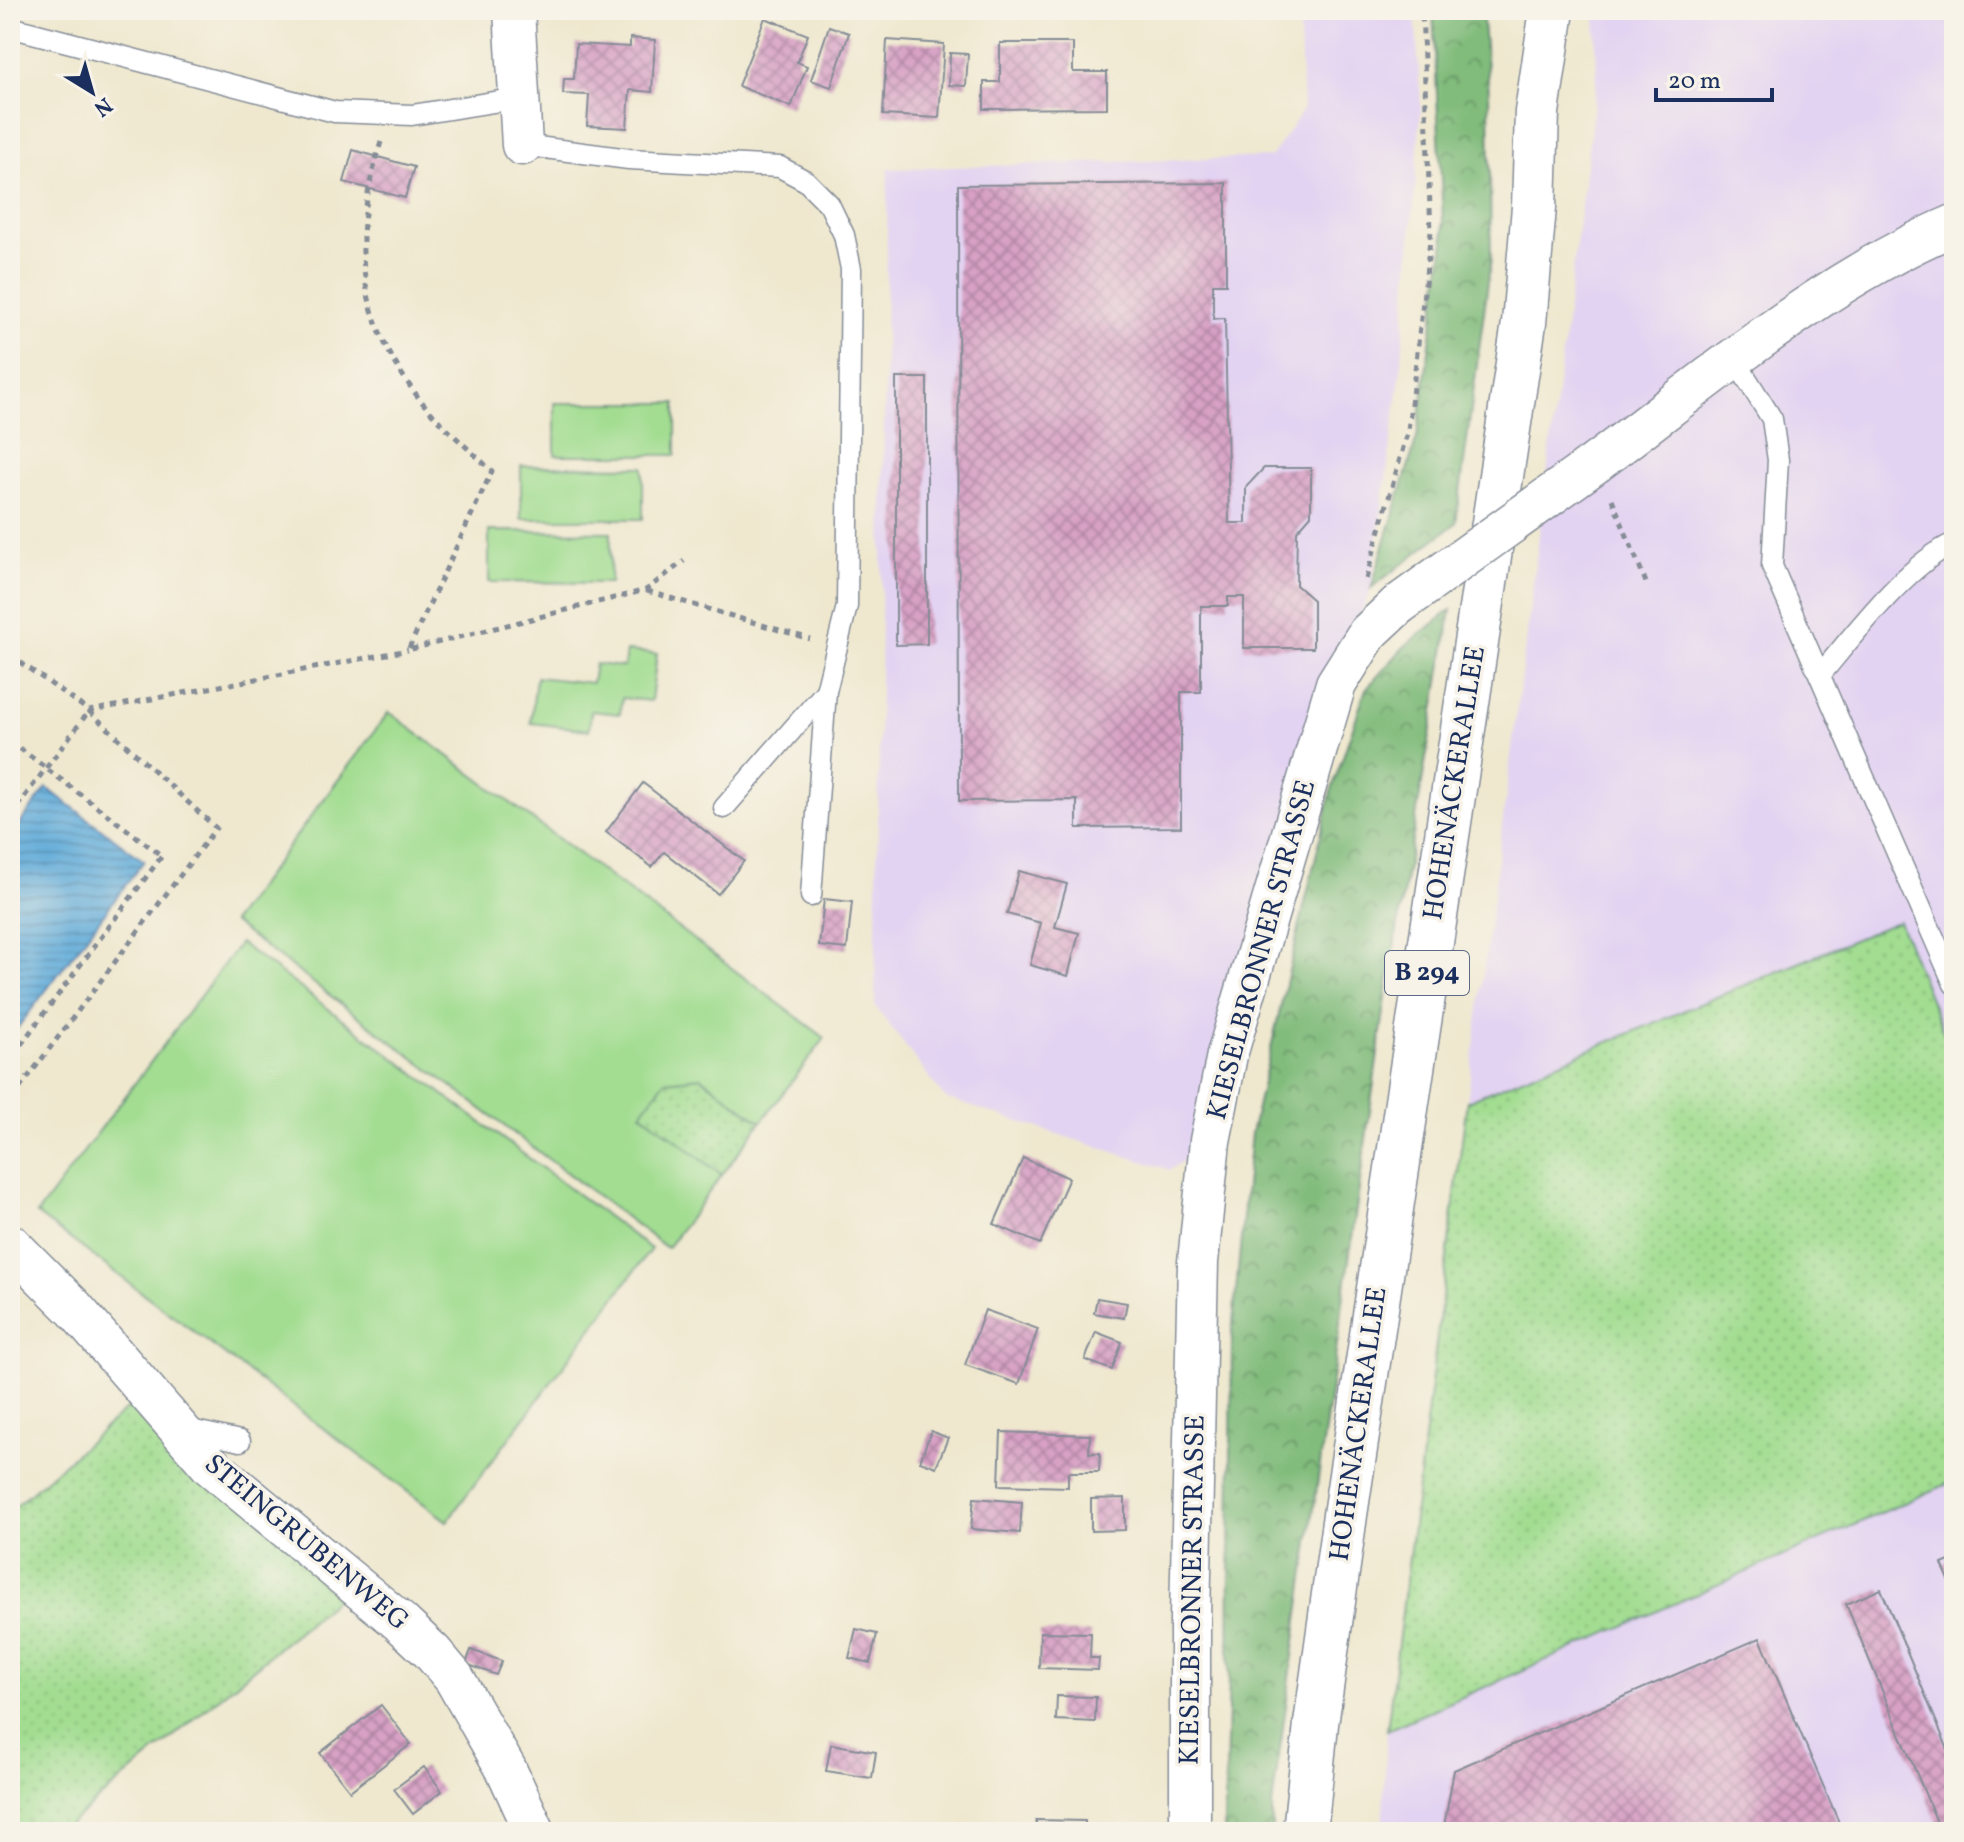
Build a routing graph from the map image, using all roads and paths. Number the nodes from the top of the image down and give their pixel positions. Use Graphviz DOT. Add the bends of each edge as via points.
graph roads {
  1 [pos="514,10"];
  2 [pos="1422,10"];
  3 [pos="1520,10"];
  4 [pos="1552,10"];
  5 [pos="10,27"];
  6 [pos="518,98"];
  7 [pos="1537,112"];
  8 [pos="389,114"];
  9 [pos="522,145"];
  10 [pos="1954,225"];
  11 [pos="1735,360"];
  12 [pos="1597,462"];
  13 [pos="1954,543"];
  14 [pos="684,561"];
  15 [pos="1366,580"];
  16 [pos="1647,585"];
  17 [pos="646,590"];
  18 [pos="836,647"];
  19 [pos="408,650"];
  20 [pos="10,655"];
  21 [pos="1820,675"];
  22 [pos="826,691"];
  23 [pos="89,711"];
  24 [pos="10,741"];
  25 [pos="47,768"];
  26 [pos="724,808"];
  27 [pos="10,816"];
  28 [pos="811,896"];
  29 [pos="1954,984"];
  30 [pos="10,1059"];
  31 [pos="10,1101"];
  32 [pos="10,1244"];
  33 [pos="179,1428"];
  34 [pos="240,1441"];
  35 [pos="535,1832"];
  36 [pos="1190,1832"];
  37 [pos="1305,1832"];
  1 -- 6 [label="street"];
  2 -- 15 [label="path" via="1431,232 1408,430"];
  3 -- 7 [label="main road, HOHENÄCKERALLEE / B 294"];
  4 -- 7 [label="main road, HOHENÄCKERALLEE / B 294"];
  5 -- 8 [label="lane" via="335,112"];
  6 -- 8 [label="lane"];
  6 -- 9 [label="street"];
  7 -- 37 [label="main road, HOHENÄCKERALLEE / B 294" via="1524,323 1345,1515"];
  8 -- 19 [label="path" via="363,224 369,305 386,347 420,399 492,471"];
  9 -- 18 [label="lane" via="629,159 780,167 806,181 829,204 844,235 851,269 847,606"];
  10 -- 11 [label="street, KIESELBRONNER STRASSE" via="1842,283"];
  11 -- 12 [label="street, KIESELBRONNER STRASSE"];
  11 -- 21 [label="lane" via="1772,419 1778,460 1772,566"];
  12 -- 16 [label="path"];
  12 -- 36 [label="street, KIESELBRONNER STRASSE, bridge" via="1398,605 1368,633 1336,684 1227,1055 1210,1141 1198,1262"];
  13 -- 21 [label="lane" via="1936,551 1873,612"];
  14 -- 17 [label="path"];
  17 -- 18 [label="path"];
  17 -- 19 [label="path"];
  18 -- 22 [label="lane"];
  19 -- 23 [label="path"];
  20 -- 23 [label="path"];
  21 -- 29 [label="lane"];
  22 -- 26 [label="lane"];
  22 -- 28 [label="lane"];
  23 -- 25 [label="path"];
  23 -- 31 [label="path" via="216,828"];
  24 -- 25 [label="path"];
  25 -- 27 [label="path"];
  25 -- 30 [label="path" via="162,856"];
  32 -- 33 [label="street, STEINGRUBENWEG"];
  33 -- 34 [label="lane"];
  33 -- 35 [label="street, STEINGRUBENWEG" via="211,1466 432,1652 454,1678"];
}
